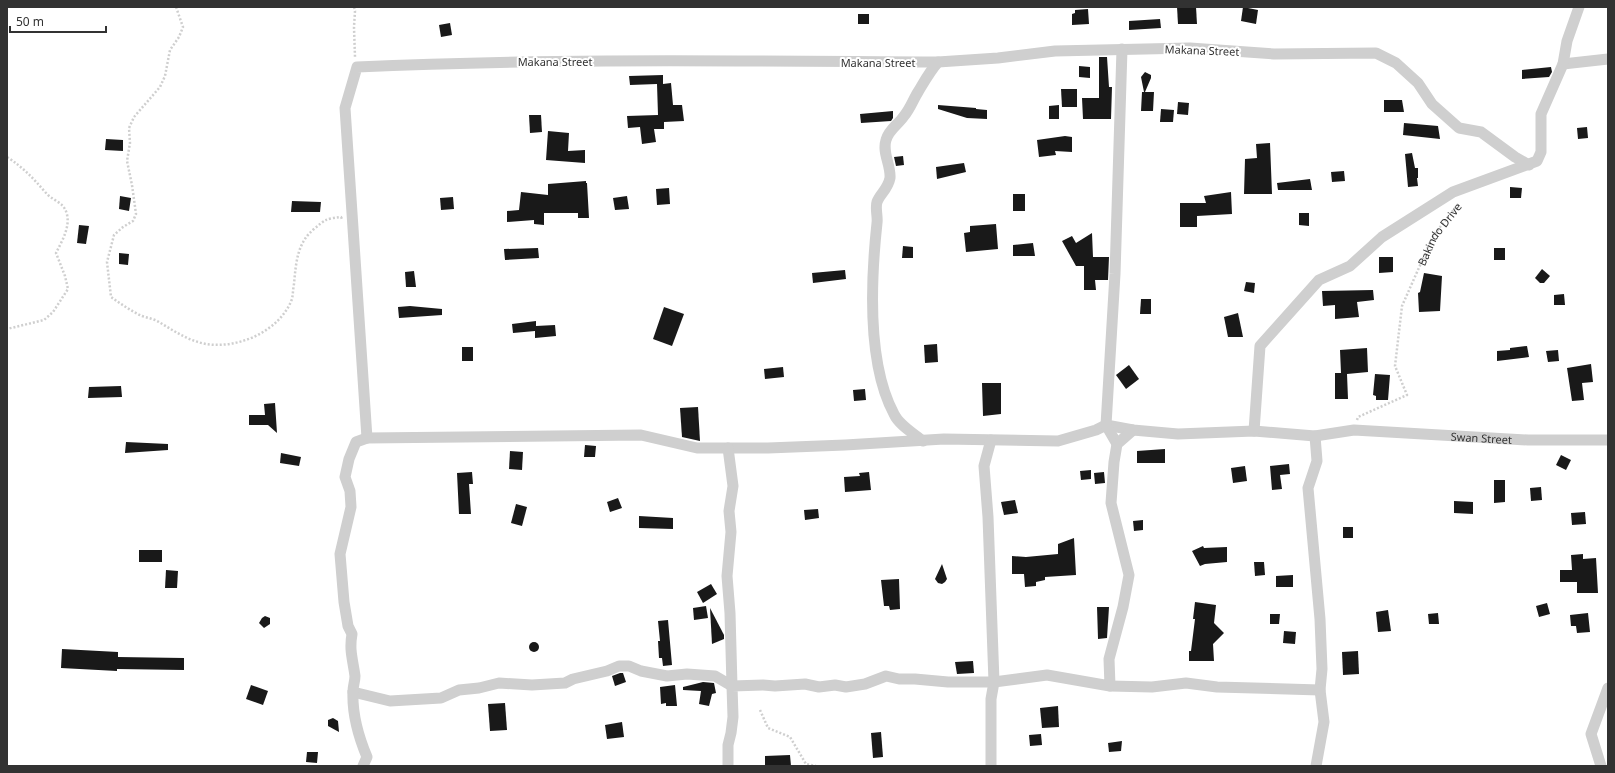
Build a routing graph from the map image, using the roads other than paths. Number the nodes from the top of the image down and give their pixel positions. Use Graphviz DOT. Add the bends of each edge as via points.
graph roads {
  1 [pos="1579,7"];
  2 [pos="1122,49"];
  3 [pos="1608,59"];
  4 [pos="938,62"];
  5 [pos="1563,64"];
  6 [pos="1529,165"];
  7 [pos="1106,425"];
  8 [pos="1133,430"];
  9 [pos="1254,431"];
  10 [pos="1315,436"];
  11 [pos="367,438"];
  12 [pos="991,440"];
  13 [pos="1608,440"];
  14 [pos="923,441"];
  15 [pos="1117,444"];
  16 [pos="728,448"];
  17 [pos="994,682"];
  18 [pos="732,686"];
  19 [pos="1110,686"];
  20 [pos="1608,688"];
  21 [pos="1320,690"];
  22 [pos="353,692"];
  23 [pos="363,766"];
  24 [pos="728,766"];
  25 [pos="991,766"];
  26 [pos="1316,766"];
  27 [pos="1601,766"];
  1 -- 5 [label="street" via="1567,41"];
  2 -- 4 [label="street, Makana Street" via="1055,51"];
  2 -- 6 [label="street, Makana Street" via="1190,48 1274,54 1376,53 1396,63 1418,83 1432,104 1459,128 1481,132"];
  2 -- 7 [label="street" via="1115,274"];
  3 -- 5 [label="street"];
  4 -- 11 [label="street, Makana Street" via="544,61 357,67 345,108"];
  4 -- 14 [label="street" via="904,118 889,132 885,140 890,179 877,202 873,274 874,333 885,395 894,416"];
  5 -- 6 [label="street" via="1541,114 1541,152 1537,161"];
  6 -- 9 [label="street" via="1453,192 1382,237 1350,266 1319,280 1260,346"];
  7 -- 8 [label="street, Swan Street"];
  7 -- 12 [label="street" via="1058,441"];
  7 -- 15 [label="street"];
  8 -- 9 [label="street, Swan Street" via="1178,434"];
  8 -- 15 [label="street"];
  9 -- 10 [label="street, Swan Street"];
  10 -- 13 [label="street, Swan Street" via="1354,430 1528,440"];
  10 -- 21 [label="street" via="1317,461 1308,488 1320,619"];
  11 -- 16 [label="street" via="641,435 698,448"];
  11 -- 22 [label="street" via="356,442 346,469 345,477 350,491 351,507 340,554 344,602 352,634 355,677"];
  12 -- 14 [label="street"];
  12 -- 17 [label="street" via="984,466"];
  14 -- 16 [label="street"];
  15 -- 19 [label="street" via="1111,503 1129,575 1109,659"];
  16 -- 18 [label="street" via="733,486 729,511 731,532 727,576"];
  17 -- 18 [label="street" via="948,682 886,676 865,684 846,687 805,684"];
  17 -- 19 [label="street" via="1047,675"];
  17 -- 25 [label="street" via="991,699"];
  18 -- 22 [label="street" via="715,676 667,676 629,666 619,666 565,683 499,683 459,690 441,698 390,701"];
  18 -- 24 [label="street" via="732,733 728,745"];
  19 -- 21 [label="street" via="1152,687 1186,683 1217,688"];
  20 -- 27 [label="street" via="1591,734"];
  21 -- 26 [label="street" via="1324,722"];
  22 -- 23 [label="street" via="367,757"];
}
